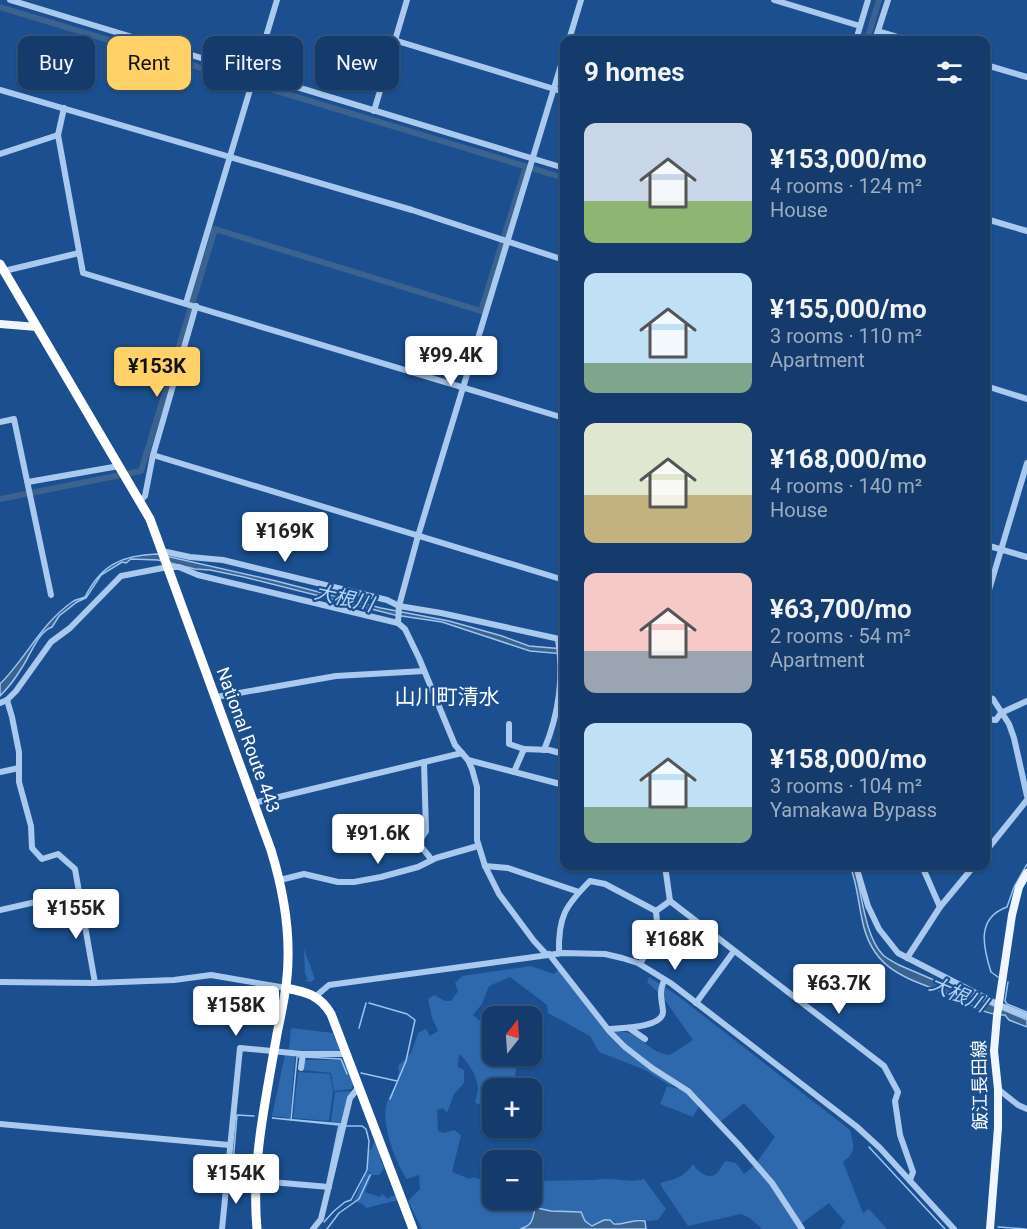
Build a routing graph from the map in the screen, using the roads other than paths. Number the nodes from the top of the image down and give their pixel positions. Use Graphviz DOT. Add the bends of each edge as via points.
graph roads {
  1 [pos="10,0"];
  2 [pos="277,0"];
  3 [pos="407,0"];
  4 [pos="581,0"];
  5 [pos="774,0"];
  6 [pos="868,0"];
  7 [pos="888,0"];
  8 [pos="860,26"];
  9 [pos="878,31"];
  10 [pos="266,36"];
  11 [pos="395,36"];
  12 [pos="570,36"];
  13 [pos="857,36"];
  14 [pos="876,36"];
  15 [pos="895,36"];
  16 [pos="399,42"];
  17 [pos="203,58"];
  18 [pos="990,65"];
  19 [pos="560,69"];
  20 [pos="1027,77"];
  21 [pos="303,89"];
  22 [pos="554,89"];
  23 [pos="0,90"];
  24 [pos="250,90"];
  25 [pos="380,90"];
  26 [pos="560,91"];
  27 [pos="64,108"];
  28 [pos="374,111"];
  29 [pos="58,135"];
  30 [pos="0,154"];
  31 [pos="229,157"];
  32 [pos="533,158"];
  33 [pos="560,167"];
  34 [pos="990,220"];
  35 [pos="1027,231"];
  36 [pos="507,243"];
  37 [pos="79,253"];
  38 [pos="560,259"];
  39 [pos="2,268"];
  40 [pos="191,305"];
  41 [pos="0,324"];
  42 [pos="37,327"];
  43 [pos="990,387"];
  44 [pos="463,388"];
  45 [pos="1027,399"];
  46 [pos="560,417"];
  47 [pos="0,422"];
  48 [pos="153,454"];
  49 [pos="1027,463"];
  50 [pos="119,466"];
  51 [pos="28,482"];
  52 [pos="140,501"];
  53 [pos="418,536"];
  54 [pos="990,546"];
  55 [pos="1000,549"];
  56 [pos="162,551"];
  57 [pos="1027,557"];
  58 [pos="168,567"];
  59 [pos="560,579"];
  60 [pos="990,585"];
  61 [pos="51,595"];
  62 [pos="399,606"];
  63 [pos="398,622"];
  64 [pos="560,639"];
  65 [pos="424,671"];
  66 [pos="216,697"];
  67 [pos="990,698"];
  68 [pos="560,699"];
  69 [pos="7,700"];
  70 [pos="1027,701"];
  71 [pos="0,703"];
  72 [pos="1001,713"];
  73 [pos="990,719"];
  74 [pos="509,724"];
  75 [pos="524,748"];
  76 [pos="544,750"];
  77 [pos="462,753"];
  78 [pos="560,753"];
  79 [pos="468,760"];
  80 [pos="424,762"];
  81 [pos="19,768"];
  82 [pos="0,772"];
  83 [pos="514,772"];
  84 [pos="560,784"];
  85 [pos="1027,798"];
  86 [pos="258,802"];
  87 [pos="478,846"];
  88 [pos="990,846"];
  89 [pos="432,860"];
  90 [pos="485,866"];
  91 [pos="665,870"];
  92 [pos="857,870"];
  93 [pos="924,870"];
  94 [pos="971,870"];
  95 [pos="1027,873"];
  96 [pos="280,880"];
  97 [pos="80,892"];
  98 [pos="579,892"];
  99 [pos="670,902"];
  100 [pos="940,907"];
  101 [pos="0,909"];
  102 [pos="656,911"];
  103 [pos="734,951"];
  104 [pos="559,953"];
  105 [pos="548,954"];
  106 [pos="907,958"];
  107 [pos="640,964"];
  108 [pos="0,982"];
  109 [pos="94,983"];
  110 [pos="663,983"];
  111 [pos="286,988"];
  112 [pos="316,996"];
  113 [pos="696,1003"];
  114 [pos="998,1009"];
  115 [pos="1027,1016"];
  116 [pos="647,1025"];
  117 [pos="629,1028"];
  118 [pos="608,1029"];
  119 [pos="274,1051"];
  120 [pos="303,1054"];
  121 [pos="347,1054"];
  122 [pos="301,1068"];
  123 [pos="359,1087"];
  124 [pos="998,1089"];
  125 [pos="1027,1109"];
  126 [pos="0,1124"];
  127 [pos="229,1145"];
  128 [pos="226,1178"];
  129 [pos="257,1179"];
  130 [pos="910,1180"];
  131 [pos="329,1187"];
  132 [pos="222,1229"];
  133 [pos="257,1229"];
  134 [pos="313,1229"];
  135 [pos="413,1229"];
  136 [pos="802,1229"];
  137 [pos="954,1229"];
  138 [pos="990,1229"];
  1 -- 17 [label="street"];
  2 -- 10 [label="street"];
  3 -- 11 [label="street"];
  4 -- 12 [label="street"];
  5 -- 8 [label="street"];
  6 -- 8 [label="street"];
  7 -- 9 [label="street"];
  8 -- 13 [label="street"];
  9 -- 14 [label="street"];
  9 -- 15 [label="street"];
  16 -- 22 [label="street"];
  18 -- 20 [label="street"];
  19 -- 22 [label="street"];
  21 -- 28 [label="street"];
  22 -- 26 [label="street"];
  22 -- 32 [label="street"];
  23 -- 27 [label="street"];
  24 -- 31 [label="street"];
  25 -- 28 [label="street"];
  27 -- 29 [label="street"];
  27 -- 31 [label="street"];
  28 -- 32 [label="street"];
  29 -- 30 [label="street"];
  29 -- 37 [label="street"];
  31 -- 36 [label="street" via="412,210"];
  31 -- 40 [label="street"];
  32 -- 33 [label="street"];
  32 -- 36 [label="street"];
  34 -- 35 [label="street"];
  36 -- 38 [label="street"];
  36 -- 44 [label="street"];
  37 -- 39 [label="street"];
  37 -- 40 [label="street" via="83,273"];
  39 -- 42 [label="highway, National Route 443"];
  40 -- 44 [label="street"];
  40 -- 48 [label="street"];
  41 -- 42 [label="main road"];
  42 -- 50 [label="highway, National Route 443"];
  43 -- 45 [label="street"];
  44 -- 46 [label="street"];
  44 -- 53 [label="street"];
  47 -- 51 [label="street" via="14,419"];
  48 -- 52 [label="street" via="145,496"];
  48 -- 53 [label="street"];
  49 -- 55 [label="street"];
  50 -- 51 [label="street"];
  50 -- 52 [label="highway, National Route 443"];
  51 -- 61 [label="street"];
  52 -- 56 [label="highway, National Route 443"];
  53 -- 59 [label="street"];
  53 -- 62 [label="street"];
  54 -- 55 [label="street"];
  55 -- 57 [label="street"];
  55 -- 60 [label="street"];
  56 -- 58 [label="highway, National Route 443"];
  56 -- 62 [label="street" via="223,560"];
  58 -- 63 [label="street"];
  58 -- 66 [label="highway, National Route 443"];
  58 -- 69 [label="street" via="116,580 51,642"];
  62 -- 63 [label="street"];
  62 -- 64 [label="street"];
  63 -- 65 [label="street"];
  65 -- 66 [label="street" via="336,676"];
  65 -- 77 [label="street"];
  66 -- 96 [label="highway, National Route 443"];
  67 -- 72 [label="street"];
  68 -- 76 [label="street" via="555,726"];
  69 -- 71 [label="street"];
  69 -- 81 [label="street"];
  70 -- 72 [label="street"];
  72 -- 73 [label="street" via="996,720"];
  72 -- 85 [label="street" via="1014,738"];
  74 -- 75 [label="street" via="508,744"];
  75 -- 76 [label="street"];
  75 -- 83 [label="street"];
  76 -- 78 [label="street"];
  77 -- 79 [label="street"];
  77 -- 80 [label="street"];
  79 -- 83 [label="street"];
  79 -- 87 [label="street" via="477,788"];
  80 -- 86 [label="street"];
  80 -- 89 [label="street" via="426,831 418,843"];
  81 -- 82 [label="street"];
  81 -- 97 [label="street" via="18,782 31,826 32,848 42,859 58,854 75,869"];
  83 -- 84 [label="street"];
  85 -- 88 [label="street"];
  87 -- 89 [label="street"];
  87 -- 90 [label="street"];
  89 -- 96 [label="street" via="354,882 304,874"];
  90 -- 98 [label="street" via="508,867"];
  90 -- 105 [label="street" via="499,894 534,942"];
  91 -- 99 [label="street"];
  92 -- 106 [label="street" via="879,929"];
  93 -- 100 [label="street"];
  94 -- 100 [label="street"];
  95 -- 114 [label="main road, 飯江長田線" via="1012,915"];
  96 -- 111 [label="highway, National Route 443" via="288,939"];
  97 -- 101 [label="street"];
  97 -- 109 [label="street"];
  98 -- 102 [label="street" via="596,880"];
  98 -- 104 [label="street" via="561,919"];
  99 -- 102 [label="street"];
  99 -- 103 [label="street"];
  100 -- 106 [label="street"];
  102 -- 107 [label="street" via="658,933"];
  103 -- 113 [label="street"];
  103 -- 130 [label="street" via="884,1065 896,1086 900,1135 913,1172"];
  104 -- 105 [label="street"];
  104 -- 107 [label="street" via="605,954"];
  105 -- 112 [label="street" via="329,985"];
  105 -- 118 [label="street"];
  106 -- 114 [label="street"];
  107 -- 113 [label="street"];
  108 -- 109 [label="street"];
  109 -- 111 [label="street" via="211,975"];
  110 -- 116 [label="street" via="662,1017"];
  111 -- 112 [label="highway"];
  111 -- 119 [label="highway, National Route 443"];
  112 -- 121 [label="highway" via="331,1014"];
  113 -- 130 [label="street" via="856,1126"];
  114 -- 115 [label="street"];
  114 -- 124 [label="main road, 飯江長田線" via="994,1051"];
  116 -- 117 [label="street"];
  116 -- 117 [label="street" via="646,1040"];
  117 -- 118 [label="street"];
  118 -- 136 [label="street" via="652,1068 688,1090 772,1183"];
  119 -- 120 [label="street"];
  119 -- 127 [label="street" via="240,1048"];
  119 -- 129 [label="highway, National Route 443"];
  120 -- 121 [label="street"];
  120 -- 122 [label="street"];
  121 -- 123 [label="highway"];
  123 -- 131 [label="street" via="350,1098"];
  123 -- 135 [label="highway"];
  124 -- 125 [label="street"];
  124 -- 138 [label="main road, 飯江長田線"];
  126 -- 127 [label="street"];
  127 -- 128 [label="street"];
  128 -- 129 [label="street"];
  128 -- 132 [label="street"];
  129 -- 131 [label="street"];
  129 -- 133 [label="highway, National Route 443"];
  130 -- 137 [label="street"];
  131 -- 134 [label="street" via="321,1219"];
}
